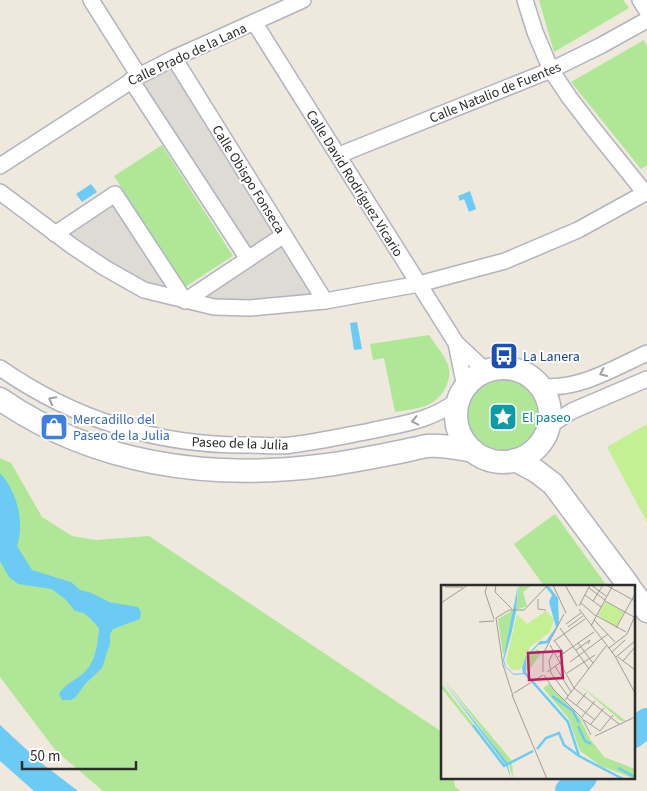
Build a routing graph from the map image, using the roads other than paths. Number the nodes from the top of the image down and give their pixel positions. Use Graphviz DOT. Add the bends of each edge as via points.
graph roads {
  1 [pos="92,0"];
  2 [pos="303,0"];
  3 [pos="525,0"];
  4 [pos="640,0"];
  5 [pos="647,11"];
  6 [pos="647,20"];
  7 [pos="254,22"];
  8 [pos="174,58"];
  9 [pos="552,70"];
  10 [pos="135,78"];
  11 [pos="339,155"];
  12 [pos="0,166"];
  13 [pos="0,192"];
  14 [pos="646,192"];
  15 [pos="55,234"];
  16 [pos="284,235"];
  17 [pos="248,259"];
  18 [pos="419,284"];
  19 [pos="186,301"];
  20 [pos="325,301"];
  21 [pos="456,343"];
  22 [pos="647,353"];
  23 [pos="0,368"];
  24 [pos="486,371"];
  25 [pos="647,379"];
  26 [pos="540,386"];
  27 [pos="462,394"];
  28 [pos="0,399"];
  29 [pos="458,425"];
  30 [pos="544,435"];
  31 [pos="428,446"];
  32 [pos="473,450"];
  33 [pos="514,460"];
  34 [pos="553,484"];
  35 [pos="628,585"];
  36 [pos="634,593"];
  37 [pos="647,610"];
  1 -- 10 [label="street"];
  2 -- 7 [label="street, Calle Prado de la Lana"];
  3 -- 9 [label="street"];
  4 -- 5 [label="street"];
  6 -- 9 [label="street, Calle Natalio de Fuentes"];
  7 -- 8 [label="street, Calle Prado de la Lana"];
  7 -- 11 [label="street, Calle David Rodríguez Vicario"];
  8 -- 10 [label="street, Calle Prado de la Lana"];
  8 -- 16 [label="street, Calle Obispo Fonseca"];
  9 -- 11 [label="street, Calle Natalio de Fuentes"];
  9 -- 14 [label="street" via="592,127"];
  10 -- 12 [label="street, Calle Prado de la Lana"];
  10 -- 17 [label="street"];
  11 -- 18 [label="street, Calle David Rodríguez Vicario"];
  13 -- 15 [label="street"];
  14 -- 18 [label="street" via="578,230 505,261"];
  15 -- 19 [label="street" via="144,290"];
  15 -- 19 [label="street" via="115,194"];
  16 -- 17 [label="street"];
  16 -- 20 [label="street, Calle Obispo Fonseca"];
  17 -- 19 [label="street"];
  18 -- 20 [label="street"];
  18 -- 21 [label="street, Calle David Rodríguez Vicario"];
  19 -- 20 [label="street" via="214,307 250,308"];
  21 -- 24 [label="street, Calle David Rodríguez Vicario"];
  21 -- 27 [label="street, Calle David Rodríguez Vicario"];
  22 -- 26 [label="street, one-way" via="588,380 565,386"];
  27 -- 23 [label="street, Paseo de la Julia, one-way" via="440,413 420,420 290,445 232,446 172,440 124,430 69,409 27,387"];
  24 -- 26 [label="street" via="504,367 516,369"];
  24 -- 27 [label="street"];
  25 -- 30 [label="street" via="572,411"];
  26 -- 30 [label="street" via="550,414"];
  27 -- 29 [label="street" via="456,414"];
  28 -- 31 [label="street, Paseo de la Julia" via="59,432 96,447 138,460 189,469 253,472 320,466"];
  29 -- 31 [label="street, Paseo de la Julia" via="446,437"];
  29 -- 32 [label="street" via="461,437"];
  30 -- 33 [label="street" via="528,455"];
  30 -- 34 [label="street"];
  31 -- 32 [label="street, Paseo de la Julia"];
  32 -- 33 [label="street" via="488,459"];
  33 -- 34 [label="street"];
  34 -- 35 [label="street"];
  36 -- 37 [label="street"];
}
